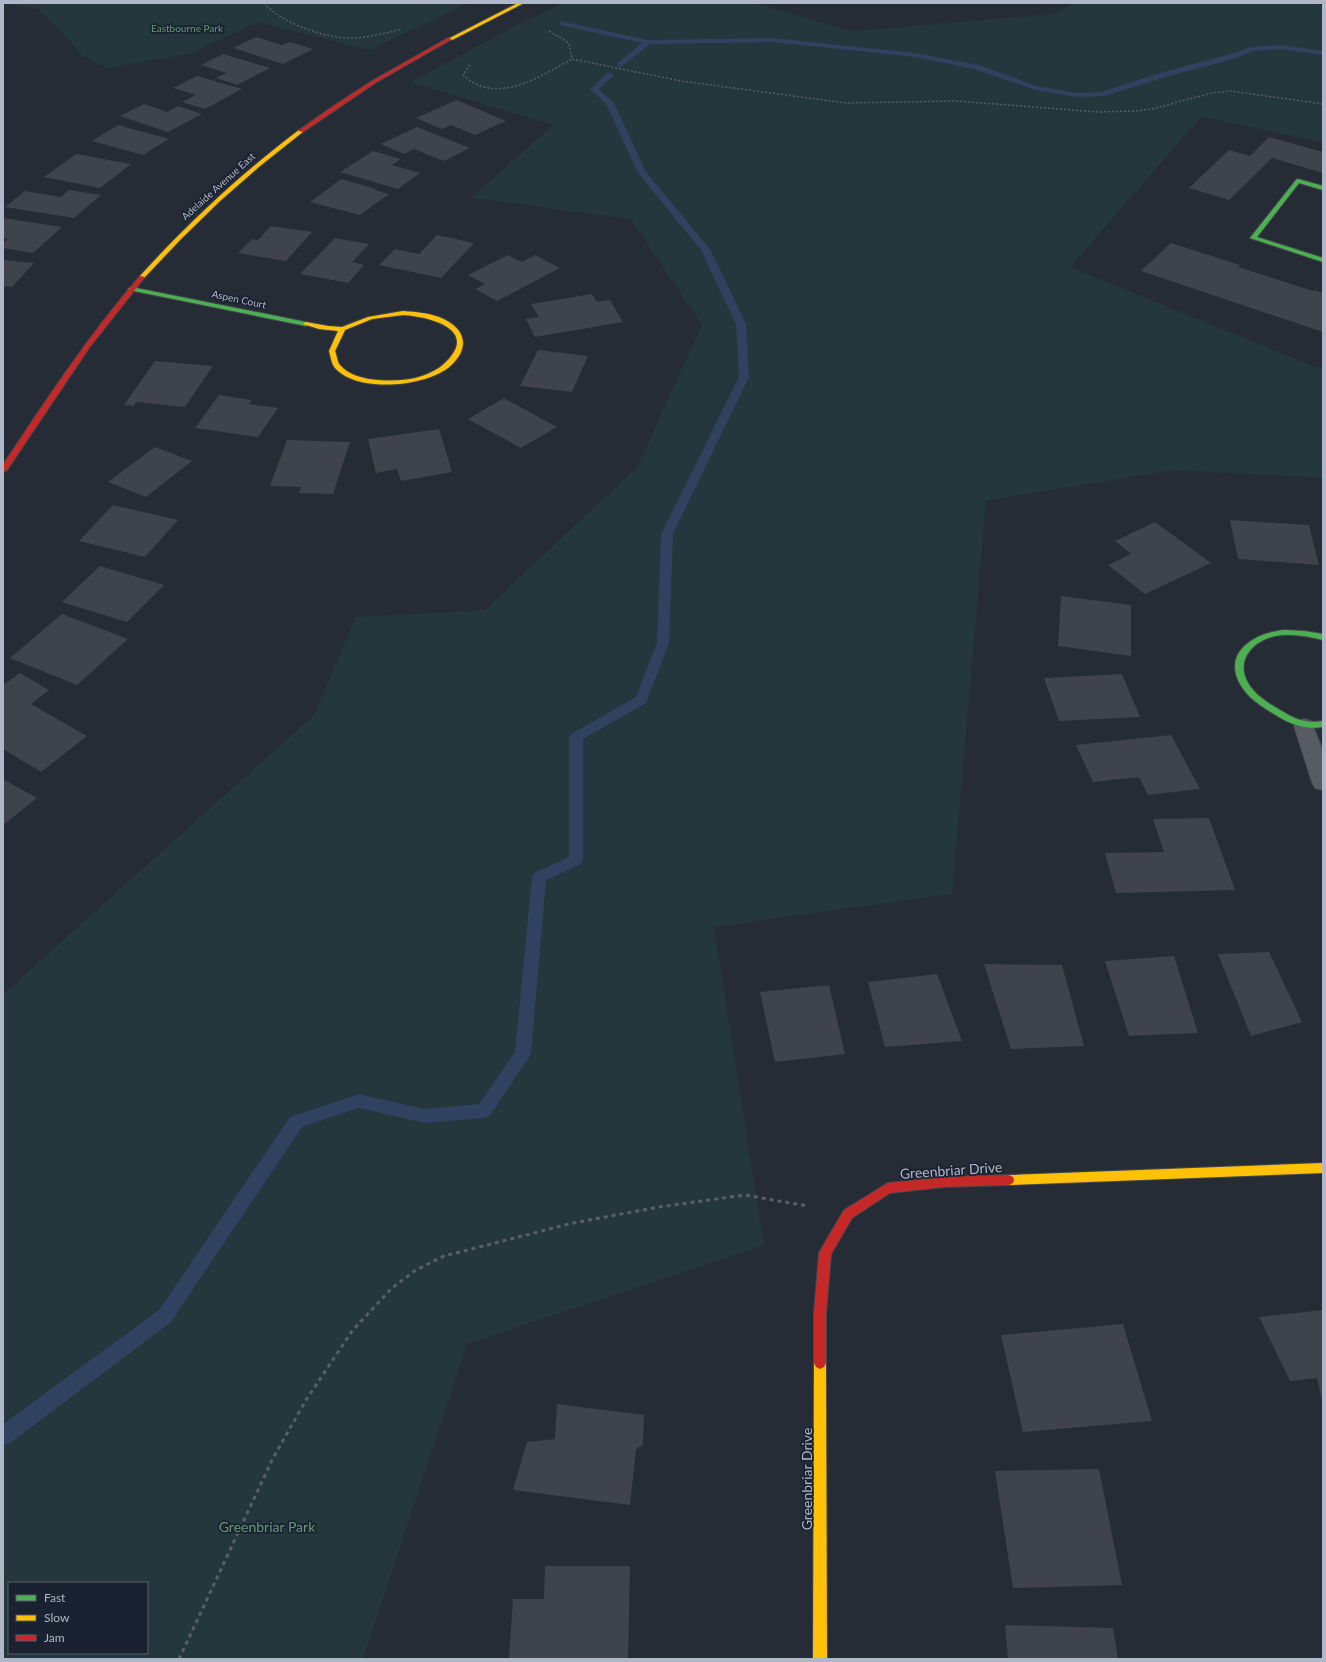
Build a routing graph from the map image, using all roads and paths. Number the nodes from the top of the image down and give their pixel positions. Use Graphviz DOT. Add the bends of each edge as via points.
graph roads {
  1 [pos="264,3"];
  2 [pos="522,3"];
  3 [pos="402,29"];
  4 [pos="549,31"];
  5 [pos="572,59"];
  6 [pos="470,65"];
  7 [pos="1323,104"];
  8 [pos="1323,188"];
  9 [pos="1323,260"];
  10 [pos="131,289"];
  11 [pos="342,330"];
  12 [pos="3,470"];
  13 [pos="1323,637"];
  14 [pos="1314,725"];
  15 [pos="1323,782"];
  16 [pos="1323,1168"];
  17 [pos="848,1214"];
  18 [pos="179,1659"];
  19 [pos="820,1659"];
  1 -- 3 [label="path" via="284,19 334,36 362,38"];
  2 -- 10 [label="street, Adelaide Avenue East" via="386,74 311,123 207,208"];
  4 -- 5 [label="path" via="569,43"];
  5 -- 6 [label="path" via="527,82 503,87 480,86 469,81 463,75"];
  5 -- 7 [label="path" via="681,81 846,103 956,101 1098,112 1135,112 1212,93 1231,91"];
  8 -- 9 [label="street" via="1298,181 1253,238"];
  10 -- 11 [label="street, Aspen Court"];
  10 -- 12 [label="street, Adelaide Avenue East" via="97,332"];
  11 -- 11 [label="street" via="363,320 382,316 402,313 421,315 438,319 451,327 459,336 461,347 455,359 442,370 424,378 401,383 379,383 342,372 333,361 331,350"];
  13 -- 14 [label="street" via="1285,632 1266,635 1251,643 1241,654 1239,667 1244,683 1257,699 1276,712"];
  14 -- 15 [label="street"];
  16 -- 17 [label="street, Greenbriar Drive" via="944,1182 888,1188"];
  17 -- 18 [label="path" via="745,1195 573,1222 444,1256 416,1270 392,1288 352,1330 306,1400 272,1458"];
  17 -- 19 [label="street, Greenbriar Drive" via="825,1253 820,1313"];
}
